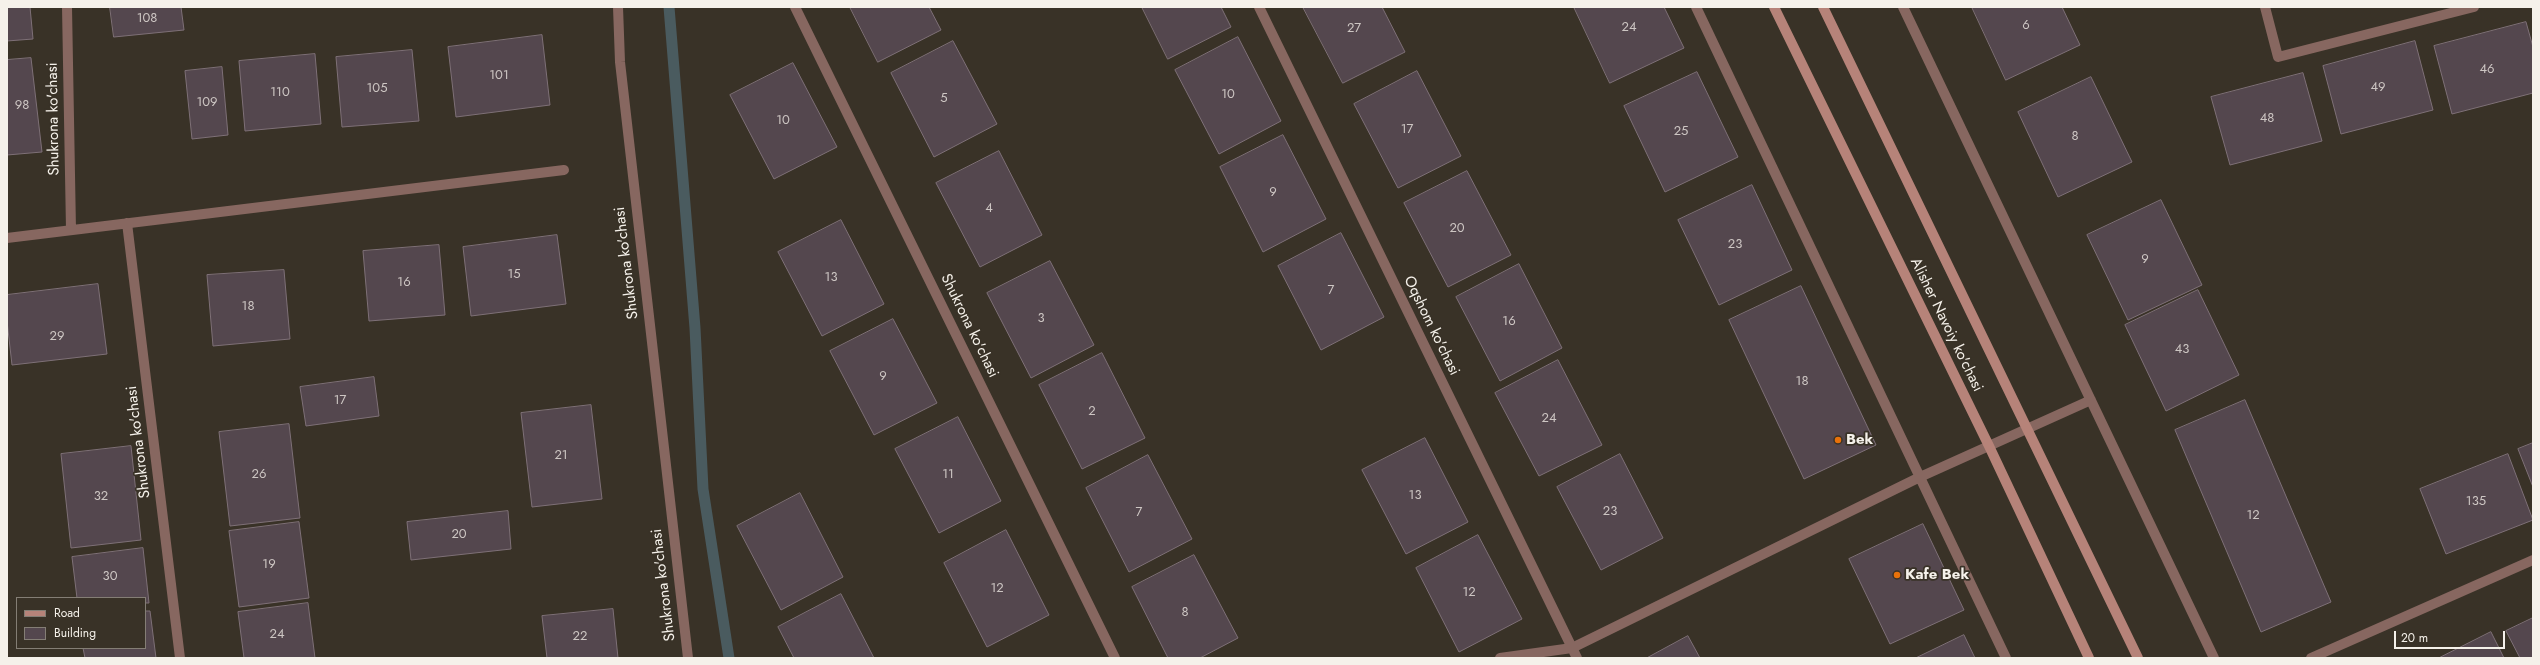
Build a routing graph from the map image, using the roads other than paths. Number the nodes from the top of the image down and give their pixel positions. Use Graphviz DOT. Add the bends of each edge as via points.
graph roads {
  1 [pos="67,7"];
  2 [pos="618,7"];
  3 [pos="795,7"];
  4 [pos="1259,7"];
  5 [pos="1696,7"];
  6 [pos="1774,7"];
  7 [pos="1823,7"];
  8 [pos="1904,7"];
  9 [pos="2265,7"];
  10 [pos="2474,7"];
  11 [pos="564,170"];
  12 [pos="127,223"];
  13 [pos="71,230"];
  14 [pos="7,238"];
  15 [pos="2091,400"];
  16 [pos="2028,427"];
  17 [pos="1989,446"];
  18 [pos="1920,478"];
  19 [pos="2533,560"];
  20 [pos="1572,648"];
  21 [pos="180,658"];
  22 [pos="688,658"];
  23 [pos="1115,658"];
  24 [pos="1500,658"];
  25 [pos="1577,658"];
  26 [pos="2006,658"];
  27 [pos="2089,658"];
  28 [pos="2138,658"];
  29 [pos="2214,658"];
  30 [pos="2311,658"];
  1 -- 13 [label="street, Shukrona ko'chasi"];
  2 -- 22 [label="street, Shukrona ko'chasi" via="620,62"];
  3 -- 23 [label="street, Shukrona ko'chasi"];
  4 -- 20 [label="street, Oqshom ko'chasi"];
  5 -- 18 [label="street"];
  6 -- 17 [label="main road, Alisher Navoiy ko'chasi"];
  7 -- 16 [label="main road, Alisher Navoiy ko'chasi"];
  8 -- 15 [label="street"];
  9 -- 10 [label="street" via="2278,57"];
  11 -- 12 [label="street"];
  12 -- 13 [label="street"];
  12 -- 21 [label="street, Shukrona ko'chasi"];
  13 -- 14 [label="street"];
  15 -- 16 [label="street"];
  15 -- 29 [label="street"];
  16 -- 17 [label="street"];
  16 -- 28 [label="main road, Alisher Navoiy ko'chasi"];
  17 -- 18 [label="street"];
  17 -- 27 [label="main road, Alisher Navoiy ko'chasi"];
  18 -- 20 [label="street"];
  18 -- 26 [label="street"];
  19 -- 30 [label="street"];
  20 -- 24 [label="street"];
  20 -- 25 [label="street, Oqshom ko'chasi"];
}
